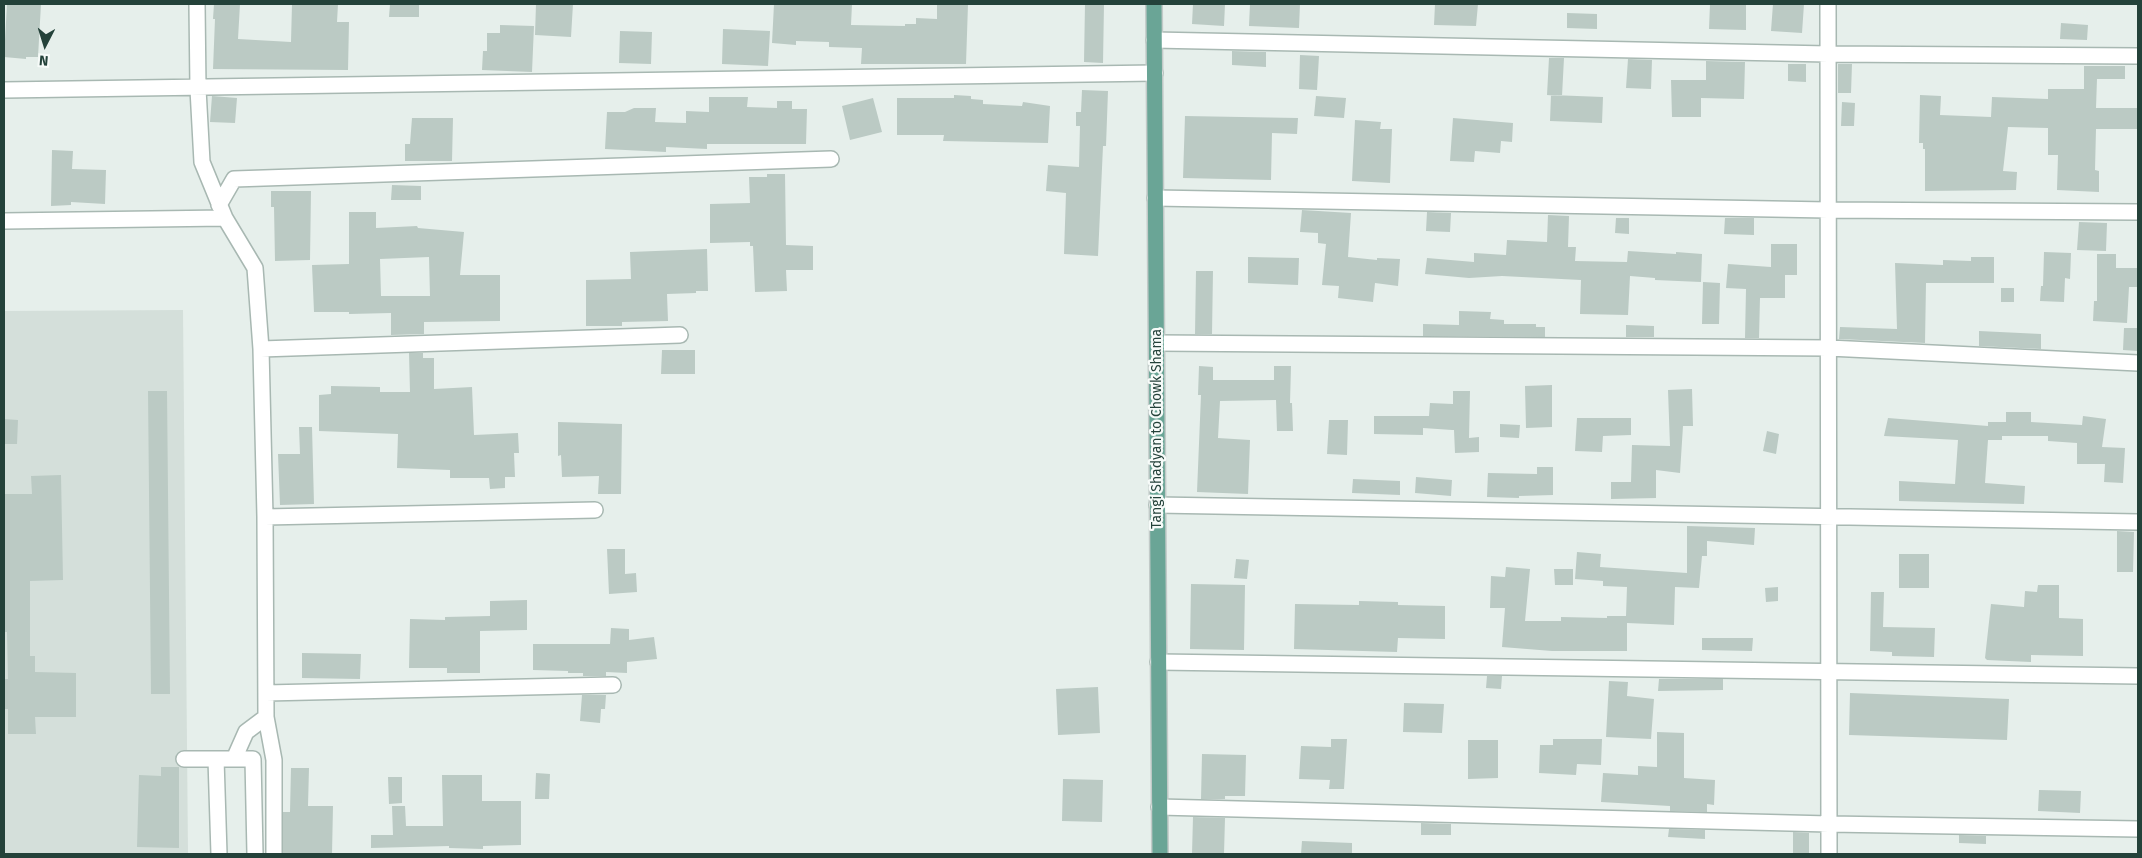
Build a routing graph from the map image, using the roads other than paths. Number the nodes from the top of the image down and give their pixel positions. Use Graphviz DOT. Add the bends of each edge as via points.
graph roads {
  1 [pos="197,4"];
  2 [pos="1154,4"];
  3 [pos="1828,4"];
  4 [pos="1154,40"];
  5 [pos="1828,54"];
  6 [pos="2138,56"];
  7 [pos="1155,74"];
  8 [pos="198,88"];
  9 [pos="4,90"];
  10 [pos="831,159"];
  11 [pos="1155,198"];
  12 [pos="1828,210"];
  13 [pos="222,211"];
  14 [pos="2138,212"];
  15 [pos="4,221"];
  16 [pos="680,336"];
  17 [pos="1157,343"];
  18 [pos="1829,348"];
  19 [pos="261,349"];
  20 [pos="2138,364"];
  21 [pos="1157,505"];
  22 [pos="595,510"];
  23 [pos="1828,516"];
  24 [pos="265,517"];
  25 [pos="2138,522"];
  26 [pos="1158,662"];
  27 [pos="1828,672"];
  28 [pos="2138,676"];
  29 [pos="613,685"];
  30 [pos="266,692"];
  31 [pos="266,717"];
  32 [pos="184,759"];
  33 [pos="216,759"];
  34 [pos="234,759"];
  35 [pos="1159,807"];
  36 [pos="1829,824"];
  37 [pos="2138,829"];
  38 [pos="218,854"];
  39 [pos="255,854"];
  40 [pos="274,854"];
  41 [pos="1160,854"];
  42 [pos="1829,854"];
  1 -- 8 [label="street"];
  2 -- 4 [label="main road, Tangi Shadyan to Chowk Shama"];
  3 -- 5 [label="street"];
  4 -- 5 [label="street"];
  4 -- 7 [label="main road, Tangi Shadyan to Chowk Shama"];
  5 -- 6 [label="street"];
  5 -- 12 [label="street"];
  7 -- 8 [label="street"];
  7 -- 11 [label="main road, Tangi Shadyan to Chowk Shama"];
  8 -- 9 [label="street"];
  8 -- 13 [label="street" via="202,162"];
  10 -- 13 [label="street" via="234,179"];
  11 -- 12 [label="street"];
  11 -- 17 [label="main road, Tangi Shadyan to Chowk Shama"];
  12 -- 14 [label="street"];
  12 -- 18 [label="street"];
  13 -- 15 [label="street"];
  13 -- 19 [label="street" via="255,268"];
  16 -- 19 [label="street"];
  17 -- 18 [label="street"];
  17 -- 21 [label="main road, Tangi Shadyan to Chowk Shama"];
  18 -- 20 [label="street"];
  18 -- 23 [label="street"];
  19 -- 24 [label="street"];
  21 -- 23 [label="street"];
  21 -- 26 [label="main road, Tangi Shadyan to Chowk Shama"];
  22 -- 24 [label="street"];
  23 -- 25 [label="street"];
  23 -- 27 [label="street"];
  24 -- 30 [label="street"];
  26 -- 27 [label="street"];
  26 -- 35 [label="main road, Tangi Shadyan to Chowk Shama"];
  27 -- 28 [label="street"];
  27 -- 36 [label="street"];
  29 -- 30 [label="street"];
  30 -- 31 [label="street"];
  31 -- 34 [label="street" via="246,732"];
  31 -- 40 [label="street" via="274,760"];
  32 -- 33 [label="street"];
  33 -- 34 [label="street"];
  33 -- 38 [label="street"];
  34 -- 39 [label="street" via="253,759"];
  35 -- 36 [label="street"];
  35 -- 41 [label="main road, Tangi Shadyan to Chowk Shama"];
  36 -- 37 [label="street"];
  36 -- 42 [label="street"];
}
